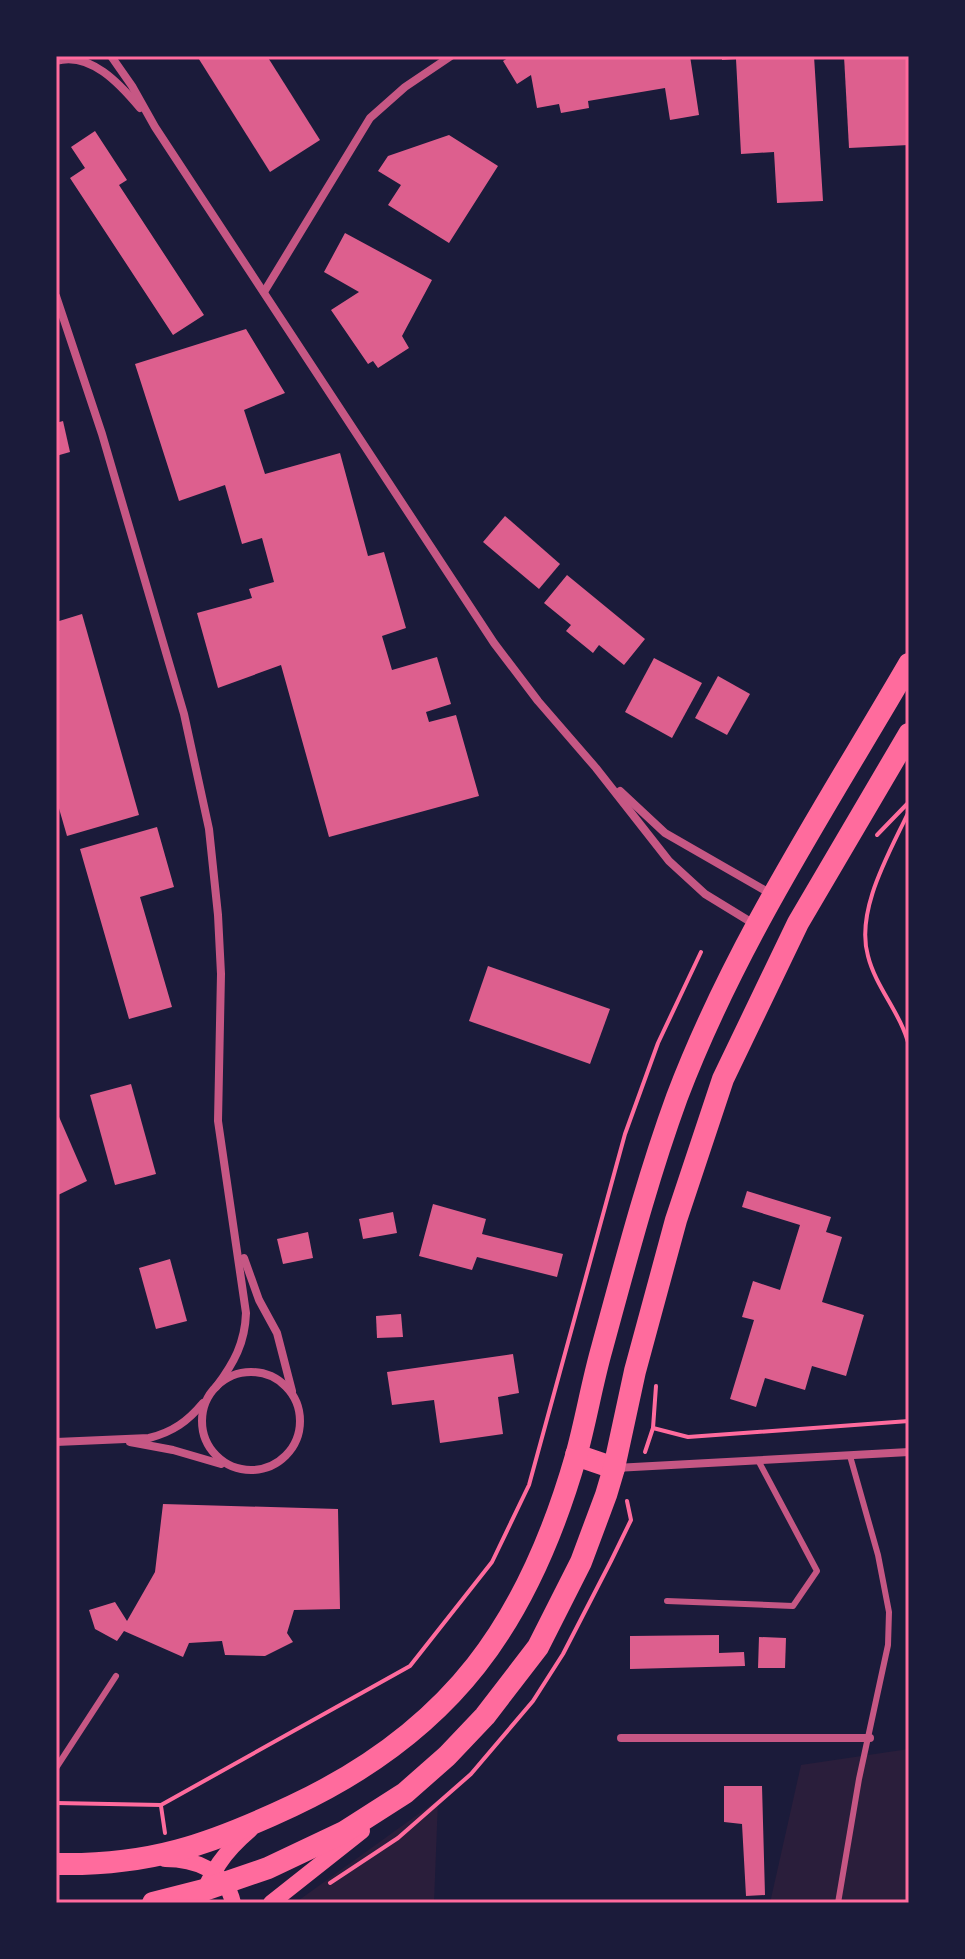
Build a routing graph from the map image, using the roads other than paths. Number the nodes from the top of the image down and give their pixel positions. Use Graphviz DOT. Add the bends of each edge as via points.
graph roads {
  1 [pos="111,56"];
  2 [pos="451,56"];
  3 [pos="56,61"];
  4 [pos="155,127"];
  5 [pos="264,292"];
  6 [pos="56,296"];
  7 [pos="909,664"];
  8 [pos="909,734"];
  9 [pos="596,768"];
  10 [pos="774,896"];
  11 [pos="805,912"];
  12 [pos="757,926"];
  13 [pos="790,942"];
  14 [pos="236,1235"];
  15 [pos="212,1391"];
  16 [pos="293,1395"];
  17 [pos="113,1440"];
  18 [pos="56,1442"];
  19 [pos="909,1452"];
  20 [pos="576,1455"];
  21 [pos="850,1456"];
  22 [pos="758,1460"];
  23 [pos="234,1468"];
  24 [pos="614,1468"];
  25 [pos="667,1601"];
  26 [pos="116,1676"];
  27 [pos="621,1738"];
  28 [pos="870,1738"];
  29 [pos="56,1768"];
  30 [pos="405,1793"];
  31 [pos="264,1819"];
  32 [pos="143,1860"];
  33 [pos="56,1864"];
  34 [pos="215,1890"];
  35 [pos="153,1903"];
  36 [pos="271,1903"];
  37 [pos="838,1903"];
  1 -- 4 [label="street"];
  2 -- 5 [label="street" via="370,118"];
  3 -- 4 [label="street" via="71,59 95,67 119,85"];
  4 -- 5 [label="street"];
  5 -- 9 [label="street" via="494,643"];
  6 -- 14 [label="street" via="180,699 204,802 221,974 218,1121"];
  7 -- 10 [label="highway"];
  8 -- 11 [label="highway"];
  9 -- 10 [label="street" via="665,833"];
  9 -- 12 [label="street" via="686,878"];
  10 -- 11 [label="highway"];
  10 -- 12 [label="highway"];
  11 -- 13 [label="highway"];
  12 -- 13 [label="highway"];
  12 -- 20 [label="highway" via="676,1099 640,1208"];
  13 -- 24 [label="highway" via="723,1079 695,1156 635,1371"];
  14 -- 15 [label="street" via="246,1296 245,1329 236,1357"];
  14 -- 16 [label="street" via="277,1333"];
  15 -- 16 [label="street" via="236,1374 251,1372 277,1379"];
  15 -- 17 [label="street" via="175,1429 149,1438"];
  15 -- 23 [label="street" via="202,1420 204,1435 215,1455"];
  16 -- 23 [label="street" via="300,1430 290,1452 272,1467"];
  17 -- 18 [label="street"];
  17 -- 23 [label="street"];
  19 -- 21 [label="street"];
  20 -- 24 [label="highway"];
  20 -- 31 [label="highway" via="529,1585 472,1672 378,1759"];
  21 -- 22 [label="street"];
  21 -- 28 [label="lane" via="889,1612"];
  22 -- 24 [label="street"];
  22 -- 25 [label="lane" via="817,1571 793,1606"];
  24 -- 30 [label="highway" via="581,1562 538,1647 485,1716"];
  26 -- 29 [label="lane"];
  27 -- 28 [label="street"];
  28 -- 37 [label="lane"];
  30 -- 34 [label="highway" via="344,1832"];
  30 -- 36 [label="main road"];
  31 -- 32 [label="highway" via="218,1839"];
  31 -- 34 [label="main road" via="233,1845"];
  32 -- 33 [label="highway"];
  32 -- 34 [label="main road" via="192,1861"];
  34 -- 35 [label="highway"];
}
